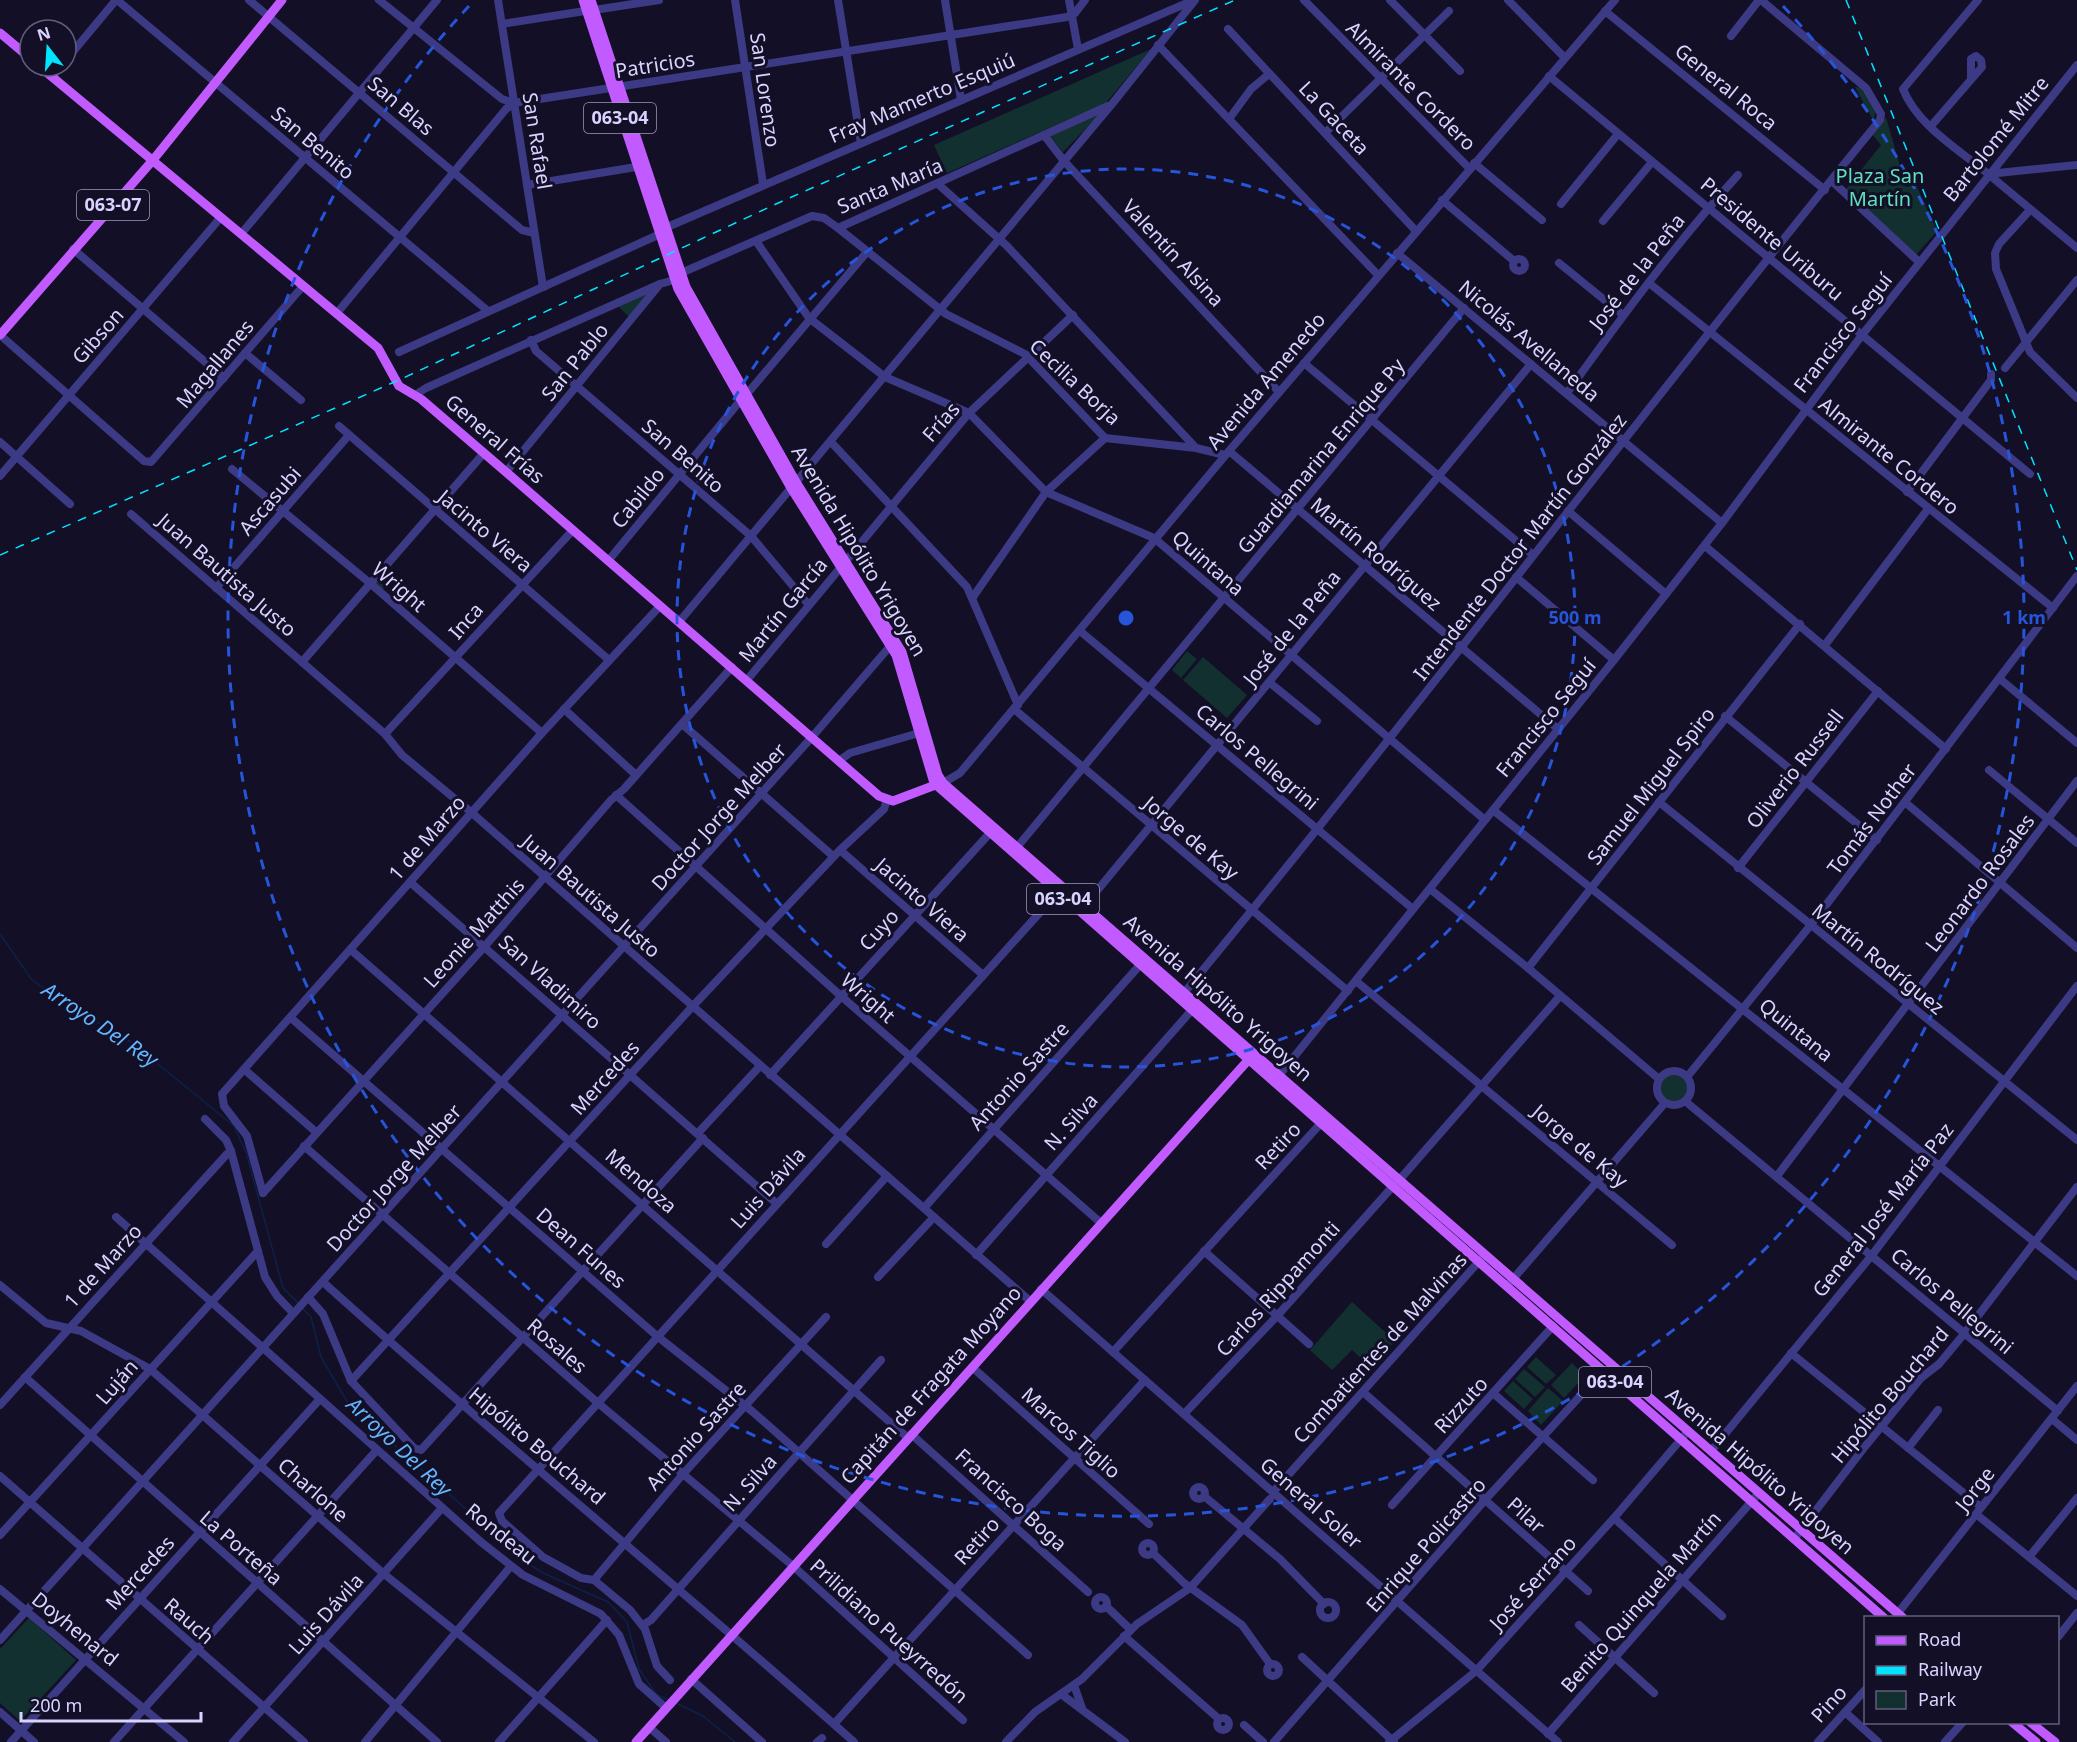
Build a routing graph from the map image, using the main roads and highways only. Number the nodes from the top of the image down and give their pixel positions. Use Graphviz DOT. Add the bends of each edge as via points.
graph roads {
  1 [pos="282,0"];
  2 [pos="583,0"];
  3 [pos="590,7"];
  4 [pos="0,33"];
  5 [pos="18,48"];
  6 [pos="53,78"];
  7 [pos="615,88"];
  8 [pos="153,160"];
  9 [pos="662,232"];
  10 [pos="0,335"];
  11 [pos="842,563"];
  12 [pos="940,784"];
  13 [pos="1060,890"];
  14 [pos="1082,910"];
  15 [pos="1252,1057"];
  16 [pos="1276,1079"];
  17 [pos="1397,1182"];
  18 [pos="1510,1282"];
  19 [pos="1901,1615"];
  20 [pos="1883,1616"];
  21 [pos="2014,1724"];
  22 [pos="2032,1724"];
  23 [pos="636,1742"];
  24 [pos="2036,1742"];
  25 [pos="2055,1742"];
  1 -- 8 [label="main road, 063-07"];
  2 -- 3 [label="main road, Avenida Hipólito Yrigoyen / 063-04"];
  3 -- 7 [label="main road, Avenida Hipólito Yrigoyen / 063-04"];
  4 -- 5 [label="main road"];
  6 -- 8 [label="main road, General Frías"];
  7 -- 9 [label="main road, Avenida Hipólito Yrigoyen / 063-04"];
  7 -- 9 [label="main road, Avenida Hipólito Yrigoyen / 063-04" via="636,167"];
  8 -- 10 [label="main road, 063-07"];
  8 -- 12 [label="main road, General Frías" via="378,348 399,386 484,453 887,800"];
  9 -- 11 [label="main road, Avenida Hipólito Yrigoyen / 063-04" via="677,276 743,398"];
  11 -- 12 [label="main road, Avenida Hipólito Yrigoyen / 063-04" via="902,668 919,733"];
  11 -- 12 [label="main road, Avenida Hipólito Yrigoyen / 063-04" via="905,659"];
  12 -- 13 [label="main road, Avenida Hipólito Yrigoyen / 063-04" via="989,834"];
  12 -- 13 [label="main road, Avenida Hipólito Yrigoyen / 063-04" via="1018,846"];
  13 -- 14 [label="main road, Avenida Hipólito Yrigoyen / 063-04"];
  14 -- 15 [label="main road, Avenida Hipólito Yrigoyen / 063-04" via="1185,993"];
  14 -- 15 [label="main road, Avenida Hipólito Yrigoyen / 063-04" via="1191,1011"];
  15 -- 16 [label="main road, Avenida Hipólito Yrigoyen / 063-04"];
  15 -- 23 [label="main road, Capitán de Fragata Moyano"];
  16 -- 17 [label="main road, Avenida Hipólito Yrigoyen / 063-04"];
  16 -- 17 [label="main road, Avenida Hipólito Yrigoyen / 063-04"];
  17 -- 18 [label="main road, Avenida Hipólito Yrigoyen / 063-04"];
  18 -- 19 [label="main road, Avenida Hipólito Yrigoyen / 063-04"];
  18 -- 20 [label="main road, Avenida Hipólito Yrigoyen / 063-04" via="1603,1371"];
  21 -- 24 [label="main road"];
  22 -- 25 [label="main road"];
}
